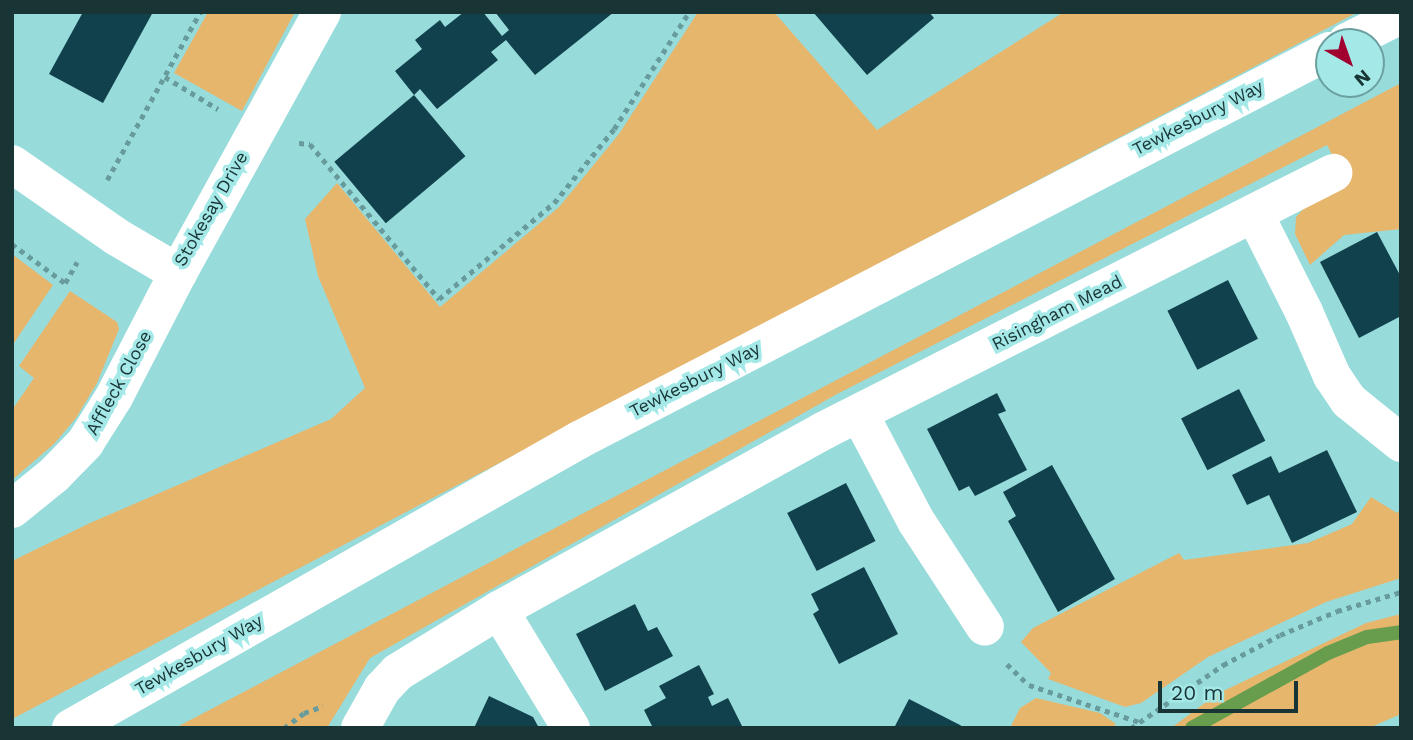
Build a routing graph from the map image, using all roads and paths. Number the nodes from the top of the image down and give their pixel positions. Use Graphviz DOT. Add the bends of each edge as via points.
graph roads {
  1 [pos="200,12"];
  2 [pos="322,12"];
  3 [pos="689,12"];
  4 [pos="1401,15"];
  5 [pos="1375,28"];
  6 [pos="1315,58"];
  7 [pos="165,77"];
  8 [pos="256,131"];
  9 [pos="12,164"];
  10 [pos="1333,173"];
  11 [pos="1254,213"];
  12 [pos="99,225"];
  13 [pos="12,244"];
  14 [pos="178,273"];
  15 [pos="859,413"];
  16 [pos="1401,443"];
  17 [pos="12,509"];
  18 [pos="1401,592"];
  19 [pos="499,610"];
  20 [pos="985,627"];
  21 [pos="1139,722"];
  22 [pos="71,728"];
  23 [pos="360,728"];
  24 [pos="571,728"];
  25 [pos="1131,728"];
  1 -- 7 [label="path"];
  2 -- 8 [label="street, Stokesay Drive"];
  3 -- 8 [label="path" via="614,129 554,203 439,299 310,144 288,143"];
  4 -- 5 [label="street"];
  6 -- 22 [label="street, Tewkesbury Way" via="579,440"];
  7 -- 8 [label="path"];
  7 -- 12 [label="path" via="107,181"];
  8 -- 14 [label="street, Stokesay Drive"];
  9 -- 12 [label="street, Stokesay Drive"];
  10 -- 11 [label="street, Risingham Mead"];
  11 -- 15 [label="street, Risingham Mead"];
  11 -- 16 [label="street" via="1332,376 1349,401"];
  12 -- 13 [label="path" via="65,283"];
  12 -- 14 [label="street, Stokesay Drive"];
  14 -- 17 [label="street, Affleck Close" via="85,443"];
  15 -- 19 [label="street, Risingham Mead"];
  15 -- 20 [label="street" via="916,521"];
  18 -- 21 [label="path" via="1336,611 1280,635 1223,665"];
  19 -- 23 [label="street, Risingham Mead" via="398,672 382,689"];
  19 -- 24 [label="street"];
  20 -- 21 [label="path" via="1010,668 1029,685"];
  21 -- 25 [label="path"];
}
